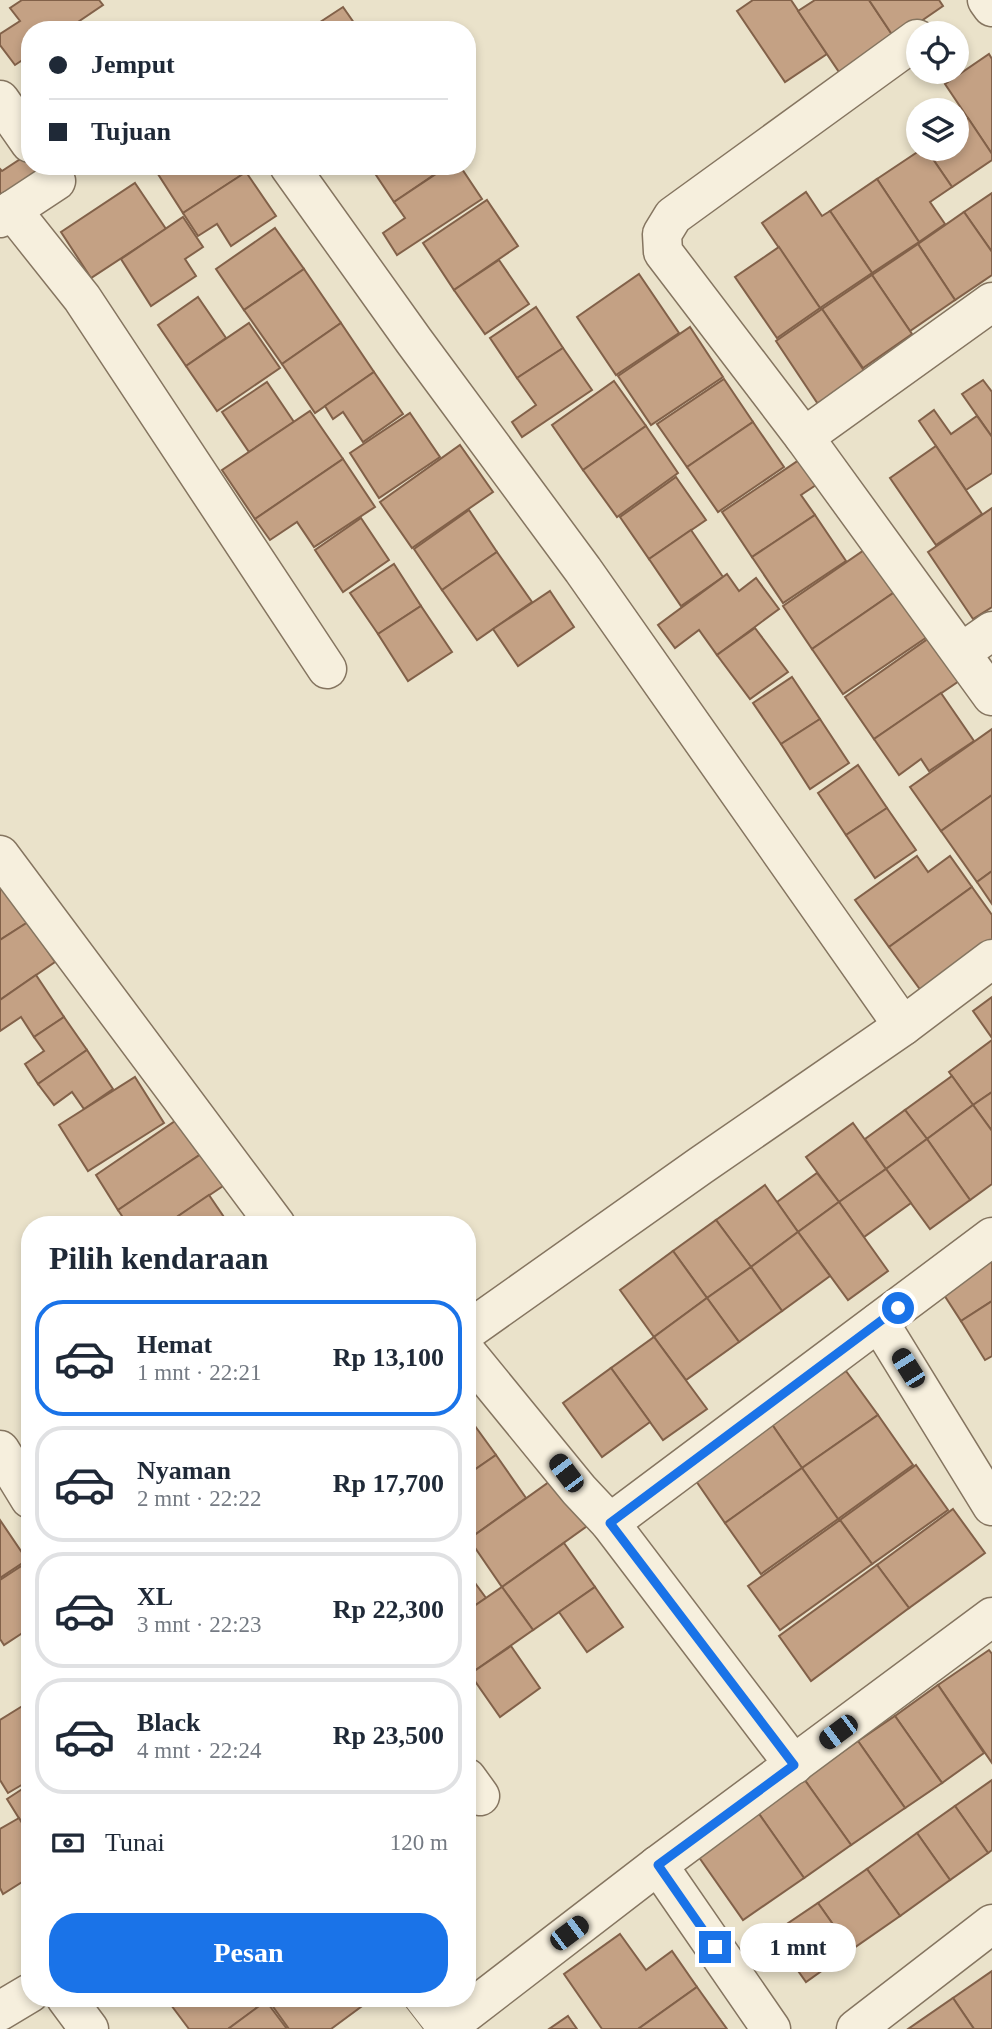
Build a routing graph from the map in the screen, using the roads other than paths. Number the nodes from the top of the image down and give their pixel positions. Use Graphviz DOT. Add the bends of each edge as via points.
graph roads {
  1 [pos="987,0"];
  2 [pos="992,7"];
  3 [pos="906,47"];
  4 [pos="0,100"];
  5 [pos="21,130"];
  6 [pos="54,175"];
  7 [pos="295,175"];
  8 [pos="6,214"];
  9 [pos="992,302"];
  10 [pos="804,437"];
  11 [pos="977,642"];
  12 [pos="327,669"];
  13 [pos="992,696"];
  14 [pos="0,855"];
  15 [pos="992,959"];
  16 [pos="904,1026"];
  17 [pos="269,1216"];
  18 [pos="992,1237"];
  19 [pos="879,1322"];
  20 [pos="476,1325"];
  21 [pos="476,1364"];
  22 [pos="0,1450"];
  23 [pos="21,1484"];
  24 [pos="992,1506"];
  25 [pos="610,1523"];
  26 [pos="992,1617"];
  27 [pos="794,1765"];
  28 [pos="658,1865"];
  29 [pos="992,1924"];
  30 [pos="21,1998"];
  31 [pos="476,2004"];
  32 [pos="73,2007"];
  33 [pos="426,2007"];
  34 [pos="473,2007"];
  35 [pos="0,2011"];
  36 [pos="89,2029"];
  37 [pos="444,2029"];
  38 [pos="771,2029"];
  39 [pos="856,2029"];
  1 -- 2 [label="street"];
  3 -- 10 [label="street" via="673,216 662,234 663,251 670,262"];
  4 -- 5 [label="street"];
  6 -- 8 [label="street"];
  7 -- 16 [label="street" via="583,570"];
  8 -- 12 [label="street" via="82,298"];
  9 -- 10 [label="street"];
  10 -- 11 [label="street"];
  11 -- 13 [label="street"];
  14 -- 17 [label="street"];
  15 -- 16 [label="street"];
  16 -- 20 [label="street"];
  18 -- 19 [label="street"];
  19 -- 24 [label="street"];
  19 -- 25 [label="street"];
  21 -- 25 [label="street"];
  22 -- 23 [label="street"];
  25 -- 27 [label="street"];
  26 -- 27 [label="street"];
  27 -- 28 [label="street"];
  28 -- 31 [label="street"];
  28 -- 38 [label="street"];
  29 -- 39 [label="street"];
  30 -- 35 [label="street"];
  32 -- 36 [label="street"];
  33 -- 37 [label="lane"];
  34 -- 37 [label="street"];
}
